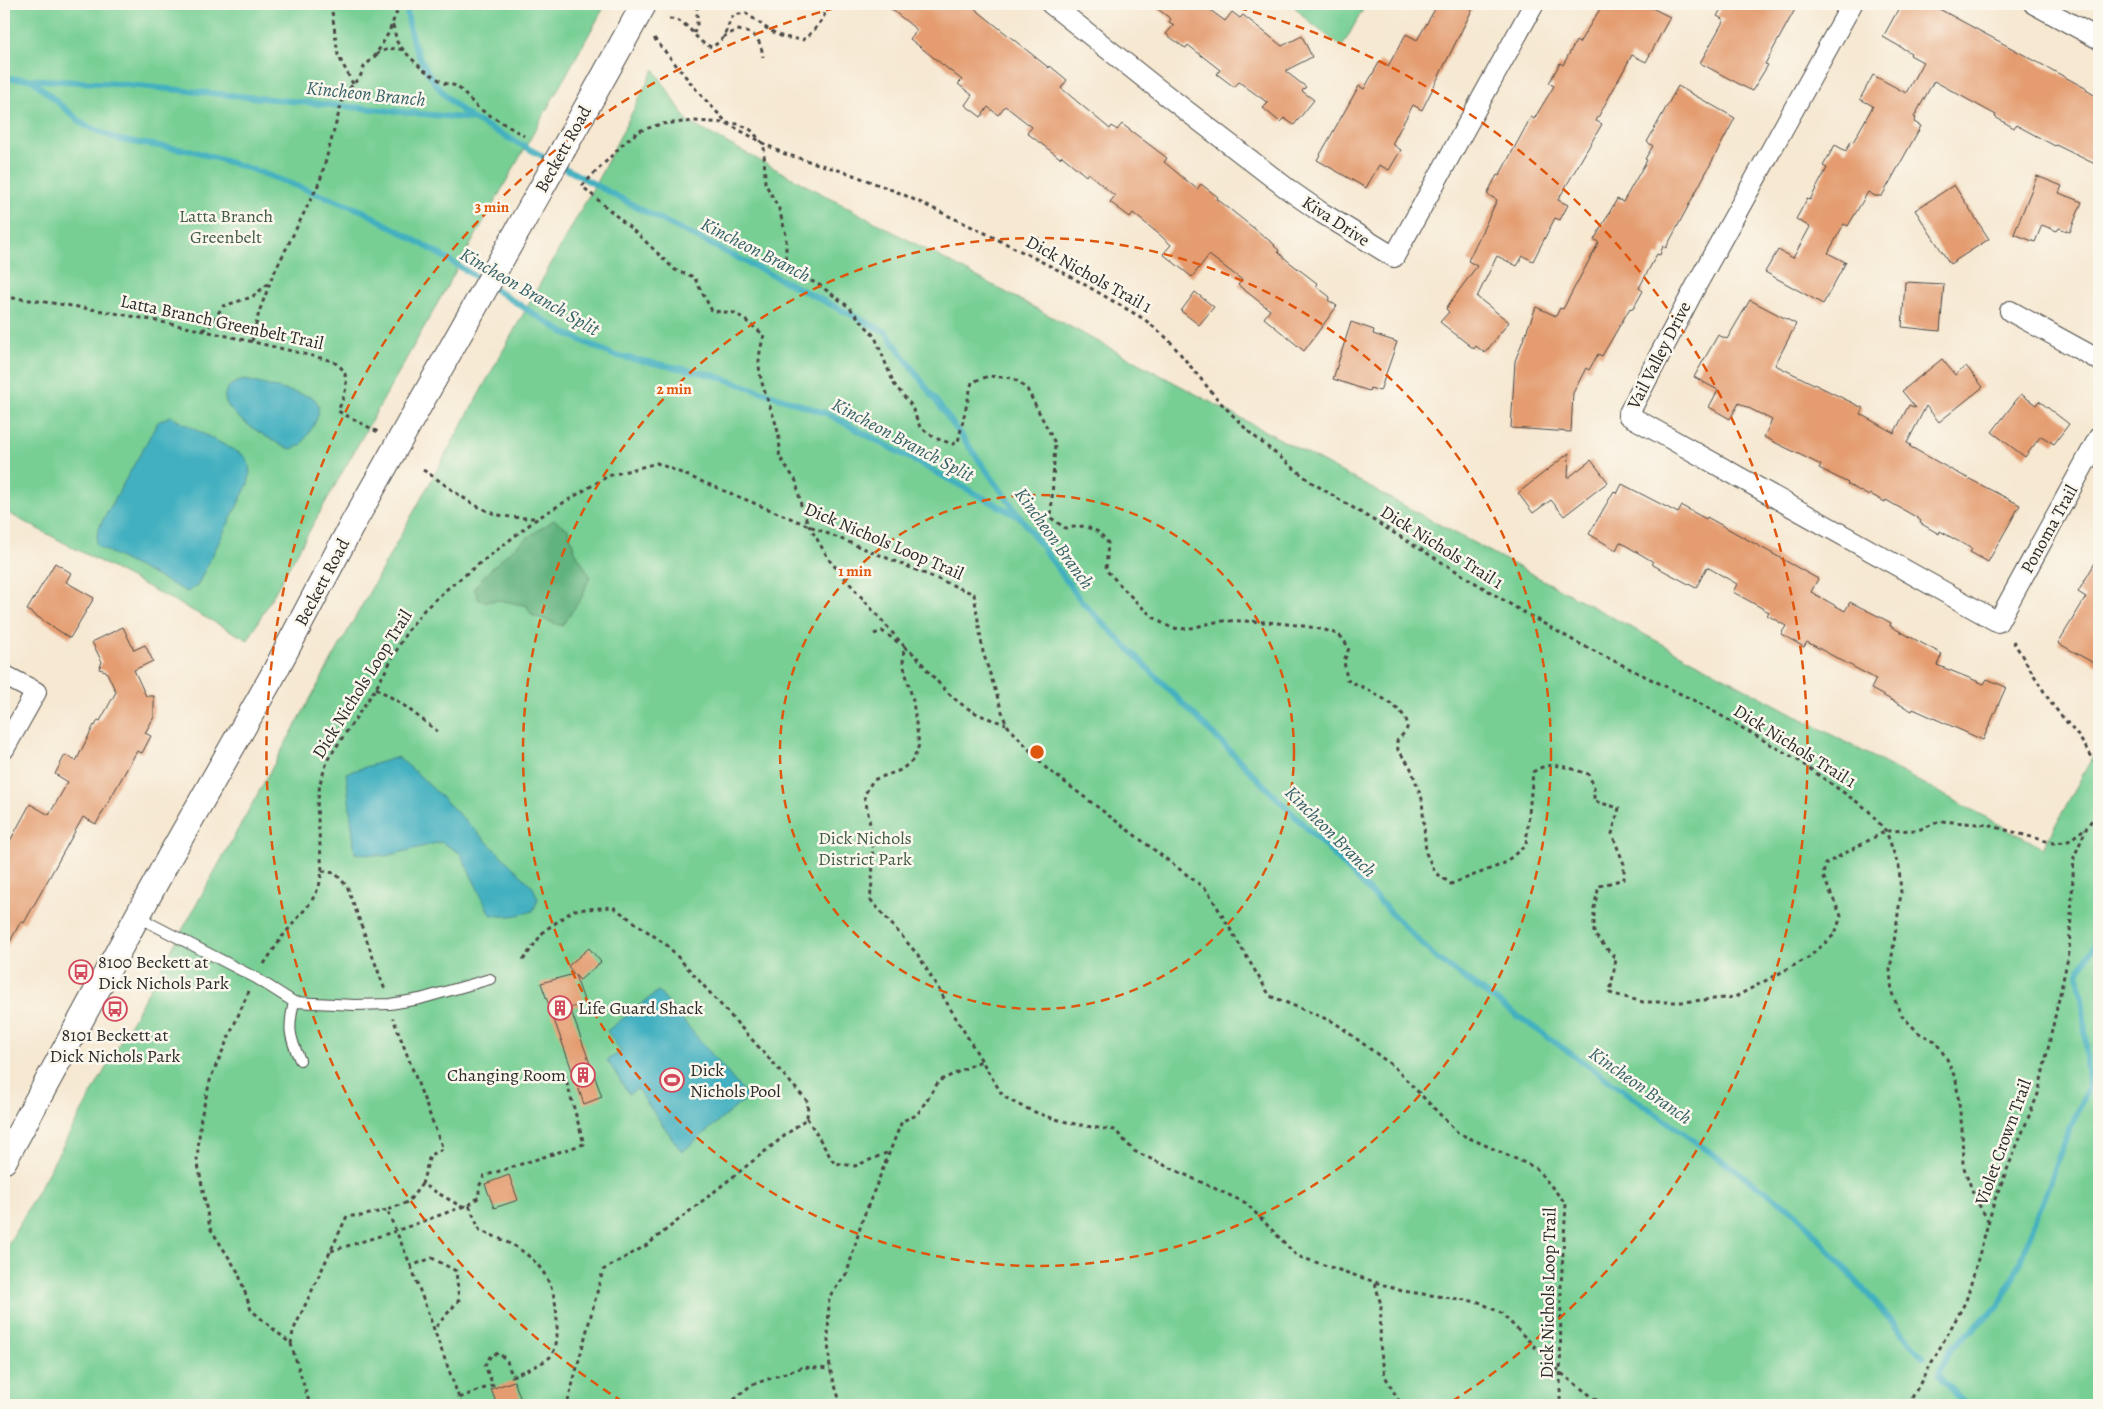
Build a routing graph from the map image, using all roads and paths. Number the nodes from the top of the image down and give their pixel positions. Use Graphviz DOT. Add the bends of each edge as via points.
graph roads {
  1 [pos="331,4"];
  2 [pos="400,4"];
  3 [pos="644,4"];
  4 [pos="697,4"];
  5 [pos="826,4"];
  6 [pos="1052,4"];
  7 [pos="1534,4"];
  8 [pos="1852,4"];
  9 [pos="2034,4"];
  10 [pos="669,19"];
  11 [pos="392,25"];
  12 [pos="694,33"];
  13 [pos="654,38"];
  14 [pos="723,38"];
  15 [pos="2099,39"];
  16 [pos="403,51"];
  17 [pos="375,56"];
  18 [pos="763,57"];
  19 [pos="353,84"];
  20 [pos="728,124"];
  21 [pos="524,136"];
  22 [pos="764,145"];
  23 [pos="270,283"];
  24 [pos="4,297"];
  25 [pos="2010,310"];
  26 [pos="202,330"];
  27 [pos="252,342"];
  28 [pos="2099,360"];
  29 [pos="378,433"];
  30 [pos="2099,437"];
  31 [pos="423,470"];
  32 [pos="538,518"];
  33 [pos="808,524"];
  34 [pos="1998,622"];
  35 [pos="874,634"];
  36 [pos="2013,640"];
  37 [pos="904,646"];
  38 [pos="4,674"];
  39 [pos="376,688"];
  40 [pos="1006,724"];
  41 [pos="437,731"];
  42 [pos="4,749"];
  43 [pos="2098,763"];
  44 [pos="2099,783"];
  45 [pos="2099,810"];
  46 [pos="2087,827"];
  47 [pos="1886,831"];
  48 [pos="322,870"];
  49 [pos="138,917"];
  50 [pos="523,960"];
  51 [pos="263,964"];
  52 [pos="490,979"];
  53 [pos="249,990"];
  54 [pos="294,1002"];
  55 [pos="390,1004"];
  56 [pos="300,1060"];
  57 [pos="981,1061"];
  58 [pos="565,1076"];
  59 [pos="807,1118"];
  60 [pos="890,1152"];
  61 [pos="4,1161"];
  62 [pos="422,1184"];
  63 [pos="469,1205"];
  64 [pos="462,1207"];
  65 [pos="387,1210"];
  66 [pos="1989,1222"];
  67 [pos="396,1231"];
  68 [pos="331,1251"];
  69 [pos="411,1266"];
  70 [pos="1375,1282"];
  71 [pos="434,1330"];
  72 [pos="291,1344"];
  73 [pos="830,1369"];
  74 [pos="1561,1373"];
  75 [pos="459,1398"];
  76 [pos="310,1405"];
  77 [pos="462,1405"];
  78 [pos="567,1405"];
  79 [pos="728,1405"];
  80 [pos="842,1405"];
  81 [pos="1401,1405"];
  82 [pos="1560,1405"];
  83 [pos="1603,1405"];
  84 [pos="1908,1405"];
  1 -- 19 [label="path" via="338,55"];
  2 -- 11 [label="path"];
  3 -- 49 [label="street, Beckett Road, bridge"];
  4 -- 12 [label="path"];
  5 -- 14 [label="path" via="824,16 803,40 783,37 746,13 732,17"];
  6 -- 7 [label="street, Kiva Drive" via="1289,190 1394,257"];
  8 -- 34 [label="street, Vail Valley Drive" via="1696,284 1628,415"];
  9 -- 15 [label="street"];
  10 -- 12 [label="path" via="682,22"];
  11 -- 16 [label="path"];
  11 -- 17 [label="path"];
  12 -- 14 [label="path" via="702,44 713,47"];
  13 -- 20 [label="path, Dick Nichols Trail 1"];
  14 -- 18 [label="path" via="737,30 752,34 758,38"];
  16 -- 17 [label="path" via="388,49"];
  16 -- 21 [label="path" via="421,68 444,83 456,86 478,108"];
  17 -- 19 [label="path"];
  19 -- 23 [label="path" via="343,98 320,180"];
  20 -- 22 [label="path, Dick Nichols Trail 1"];
  20 -- 22 [label="path" via="740,124 751,130"];
  20 -- 33 [label="path" via="661,124 639,131 582,186 675,270 694,277 712,311 736,313 764,335 759,362 782,442 779,456 796,481"];
  22 -- 47 [label="path, Dick Nichols Trail 1" via="900,193 1068,274 1136,314 1168,339 1249,432 1311,482 1518,609 1578,643 1692,699 1796,760 1867,809"];
  22 -- 47 [label="path" via="765,183 779,209 786,235 786,260 791,272 839,298 875,337 894,384 911,405 920,427 935,438 952,444 958,442 972,382 989,376 1013,378 1027,389 1055,443 1051,518 1065,528 1084,526 1099,532 1108,543 1106,570 1152,615 1168,626 1182,629 1223,621 1290,624 1339,635 1349,648 1344,661 1347,680 1371,690 1403,714 1407,722 1407,729 1397,741 1398,750 1410,766 1422,799 1426,854 1435,872 1451,884 1503,864 1526,845 1533,772 1538,768 1558,764 1588,774 1594,786 1594,801 1619,808 1612,834 1624,864 1624,879 1599,886 1594,908 1594,934 1616,959 1610,993 1643,1002 1735,997 1808,958 1835,934 1841,916 1823,876 1824,864"];
  23 -- 26 [label="path" via="252,297 223,306 209,326"];
  23 -- 27 [label="path"];
  24 -- 26 [label="path, Latta Branch Greenbelt Trail" via="60,303"];
  25 -- 28 [label="street"];
  26 -- 27 [label="path, Latta Branch Greenbelt Trail"];
  27 -- 29 [label="path, Latta Branch Greenbelt Trail" via="337,363 347,384 338,411"];
  30 -- 34 [label="street, Ponoma Trail"];
  31 -- 32 [label="path" via="484,509 499,515"];
  32 -- 33 [label="path, Dick Nichols Loop Trail" via="608,476 657,462"];
  32 -- 39 [label="path, Dick Nichols Loop Trail" via="424,610 406,634"];
  33 -- 37 [label="path" via="830,561"];
  33 -- 40 [label="path, Dick Nichols Loop Trail" via="974,594 984,652"];
  35 -- 37 [label="path" via="882,631"];
  36 -- 43 [label="path" via="2051,703"];
  37 -- 40 [label="path" via="914,652 963,707 982,718"];
  37 -- 57 [label="path" via="903,663 913,701 919,745 913,760 901,770 873,780 864,796 871,820 870,899 918,955"];
  38 -- 42 [label="street" via="36,692"];
  39 -- 41 [label="path"];
  39 -- 48 [label="path, Dick Nichols Loop Trail" via="328,760 320,783 317,807"];
  40 -- 74 [label="path, Dick Nichols Loop Trail" via="1046,768 1207,890 1270,996 1334,1022 1393,1066 1458,1133 1536,1168 1566,1204 1561,1286"];
  43 -- 44 [label="path"];
  45 -- 46 [label="path"];
  46 -- 47 [label="path" via="2067,842 2053,843 1988,825 1941,821 1918,830"];
  46 -- 66 [label="path, Violet Crown Trail" via="2074,857 2069,953 2038,1094 1995,1199"];
  47 -- 66 [label="path, Dick Nichols Trail 1" via="1899,867 1901,893 1890,970 1892,993 1901,1016 1919,1033 1935,1041 1956,1080 1963,1165 1975,1198"];
  48 -- 51 [label="path, Dick Nichols Loop Trail" via="319,887 311,902"];
  48 -- 55 [label="path" via="335,873 347,886"];
  49 -- 54 [label="lane" via="256,978"];
  49 -- 61 [label="street, Beckett Road"];
  50 -- 59 [label="path" via="544,932 574,910 613,907 668,946 808,1102"];
  52 -- 55 [label="lane" via="420,1000"];
  53 -- 72 [label="path" via="211,1077 200,1117 197,1159 210,1228 238,1272 251,1310"];
  54 -- 55 [label="lane" via="354,1006"];
  54 -- 56 [label="lane" via="289,1032"];
  55 -- 62 [label="path" via="443,1149 430,1155"];
  57 -- 60 [label="path" via="939,1081 917,1115 902,1121"];
  57 -- 70 [label="path" via="1003,1096 1022,1108 1081,1127 1115,1130 1134,1151 1246,1203 1297,1256"];
  58 -- 63 [label="path" via="584,1144 484,1176 479,1197"];
  59 -- 60 [label="path" via="834,1162 854,1166"];
  59 -- 78 [label="path" via="647,1245 603,1270"];
  60 -- 73 [label="path" via="862,1220 847,1273 829,1297"];
  62 -- 64 [label="path"];
  62 -- 65 [label="path" via="408,1202"];
  63 -- 64 [label="path"];
  63 -- 75 [label="path" via="480,1231 504,1239 533,1258 549,1281 557,1311 557,1345 549,1358 512,1376 507,1361 499,1353 491,1356 485,1366 493,1385"];
  64 -- 67 [label="path"];
  65 -- 67 [label="path"];
  65 -- 68 [label="path" via="347,1216"];
  66 -- 84 [label="path, Violet Crown Trail" via="1966,1301"];
  67 -- 68 [label="path"];
  67 -- 69 [label="path"];
  68 -- 72 [label="path" via="293,1331"];
  69 -- 71 [label="path"];
  69 -- 71 [label="path" via="432,1258 456,1271 459,1300"];
  70 -- 74 [label="path" via="1402,1291 1479,1302 1501,1313"];
  70 -- 81 [label="path" via="1381,1305 1380,1345 1386,1376"];
  71 -- 75 [label="path"];
  72 -- 76 [label="path"];
  73 -- 79 [label="path" via="804,1367 751,1385"];
  73 -- 80 [label="path"];
  74 -- 82 [label="path, Dick Nichols Loop Trail"];
  74 -- 83 [label="path"];
  75 -- 77 [label="path"];
}
